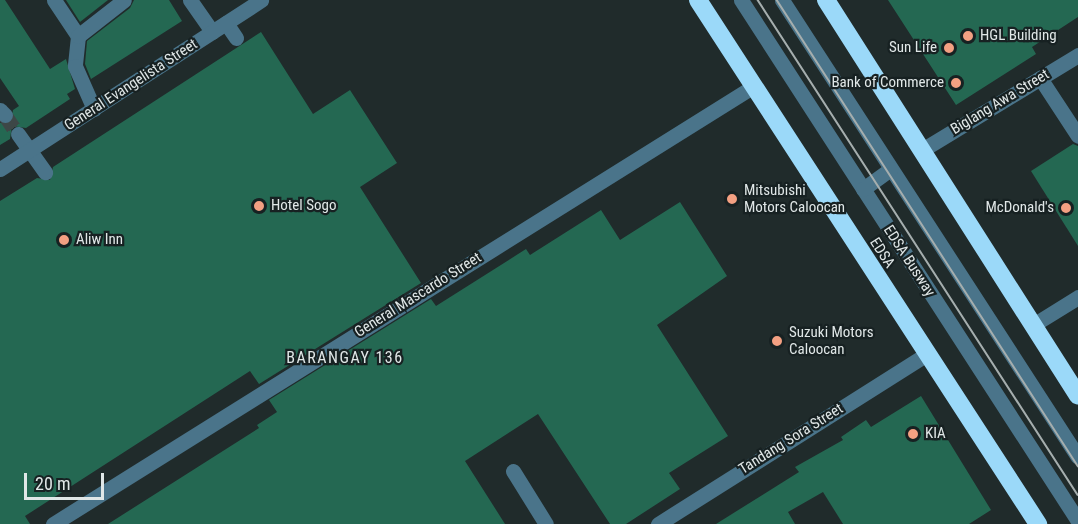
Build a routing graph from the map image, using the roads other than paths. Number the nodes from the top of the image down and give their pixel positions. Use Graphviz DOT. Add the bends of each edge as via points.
graph roads {
  1 [pos="54,0"];
  2 [pos="124,0"];
  3 [pos="190,0"];
  4 [pos="261,0"];
  5 [pos="698,0"];
  6 [pos="741,0"];
  7 [pos="782,0"];
  8 [pos="826,0"];
  9 [pos="226,23"];
  10 [pos="212,32"];
  11 [pos="78,36"];
  12 [pos="236,38"];
  13 [pos="1078,55"];
  14 [pos="1040,78"];
  15 [pos="754,86"];
  16 [pos="94,109"];
  17 [pos="18,134"];
  18 [pos="1078,136"];
  19 [pos="922,150"];
  20 [pos="29,151"];
  21 [pos="0,169"];
  22 [pos="891,169"];
  23 [pos="45,172"];
  24 [pos="862,189"];
  25 [pos="1078,297"];
  26 [pos="1033,325"];
  27 [pos="925,355"];
  28 [pos="1075,385"];
  29 [pos="1078,457"];
  30 [pos="513,471"];
  31 [pos="1078,521"];
  32 [pos="53,524"];
  33 [pos="546,524"];
  34 [pos="658,524"];
  35 [pos="1038,524"];
  1 -- 11 [label="street"];
  2 -- 11 [label="street"];
  3 -- 10 [label="street"];
  4 -- 9 [label="street, General Evangelista Street"];
  5 -- 15 [label="highway, EDSA"];
  6 -- 24 [label="street, EDSA Busway"];
  7 -- 22 [label="street"];
  8 -- 19 [label="highway"];
  9 -- 10 [label="street, General Evangelista Street"];
  9 -- 12 [label="street"];
  10 -- 16 [label="street, General Evangelista Street"];
  11 -- 16 [label="street" via="75,66"];
  13 -- 14 [label="street, Biglang Awa Street"];
  14 -- 18 [label="street"];
  14 -- 19 [label="street, Biglang Awa Street"];
  15 -- 27 [label="highway, EDSA"];
  15 -- 32 [label="street, General Mascardo Street"];
  16 -- 20 [label="street, General Evangelista Street"];
  17 -- 20 [label="street"];
  19 -- 26 [label="highway"];
  20 -- 21 [label="street, General Evangelista Street"];
  20 -- 23 [label="street"];
  22 -- 24 [label="street"];
  22 -- 29 [label="street"];
  24 -- 31 [label="street, EDSA Busway"];
  25 -- 26 [label="street"];
  26 -- 28 [label="highway"];
  27 -- 34 [label="street, Tandang Sora Street"];
  27 -- 35 [label="highway, EDSA"];
  30 -- 33 [label="street"];
}
